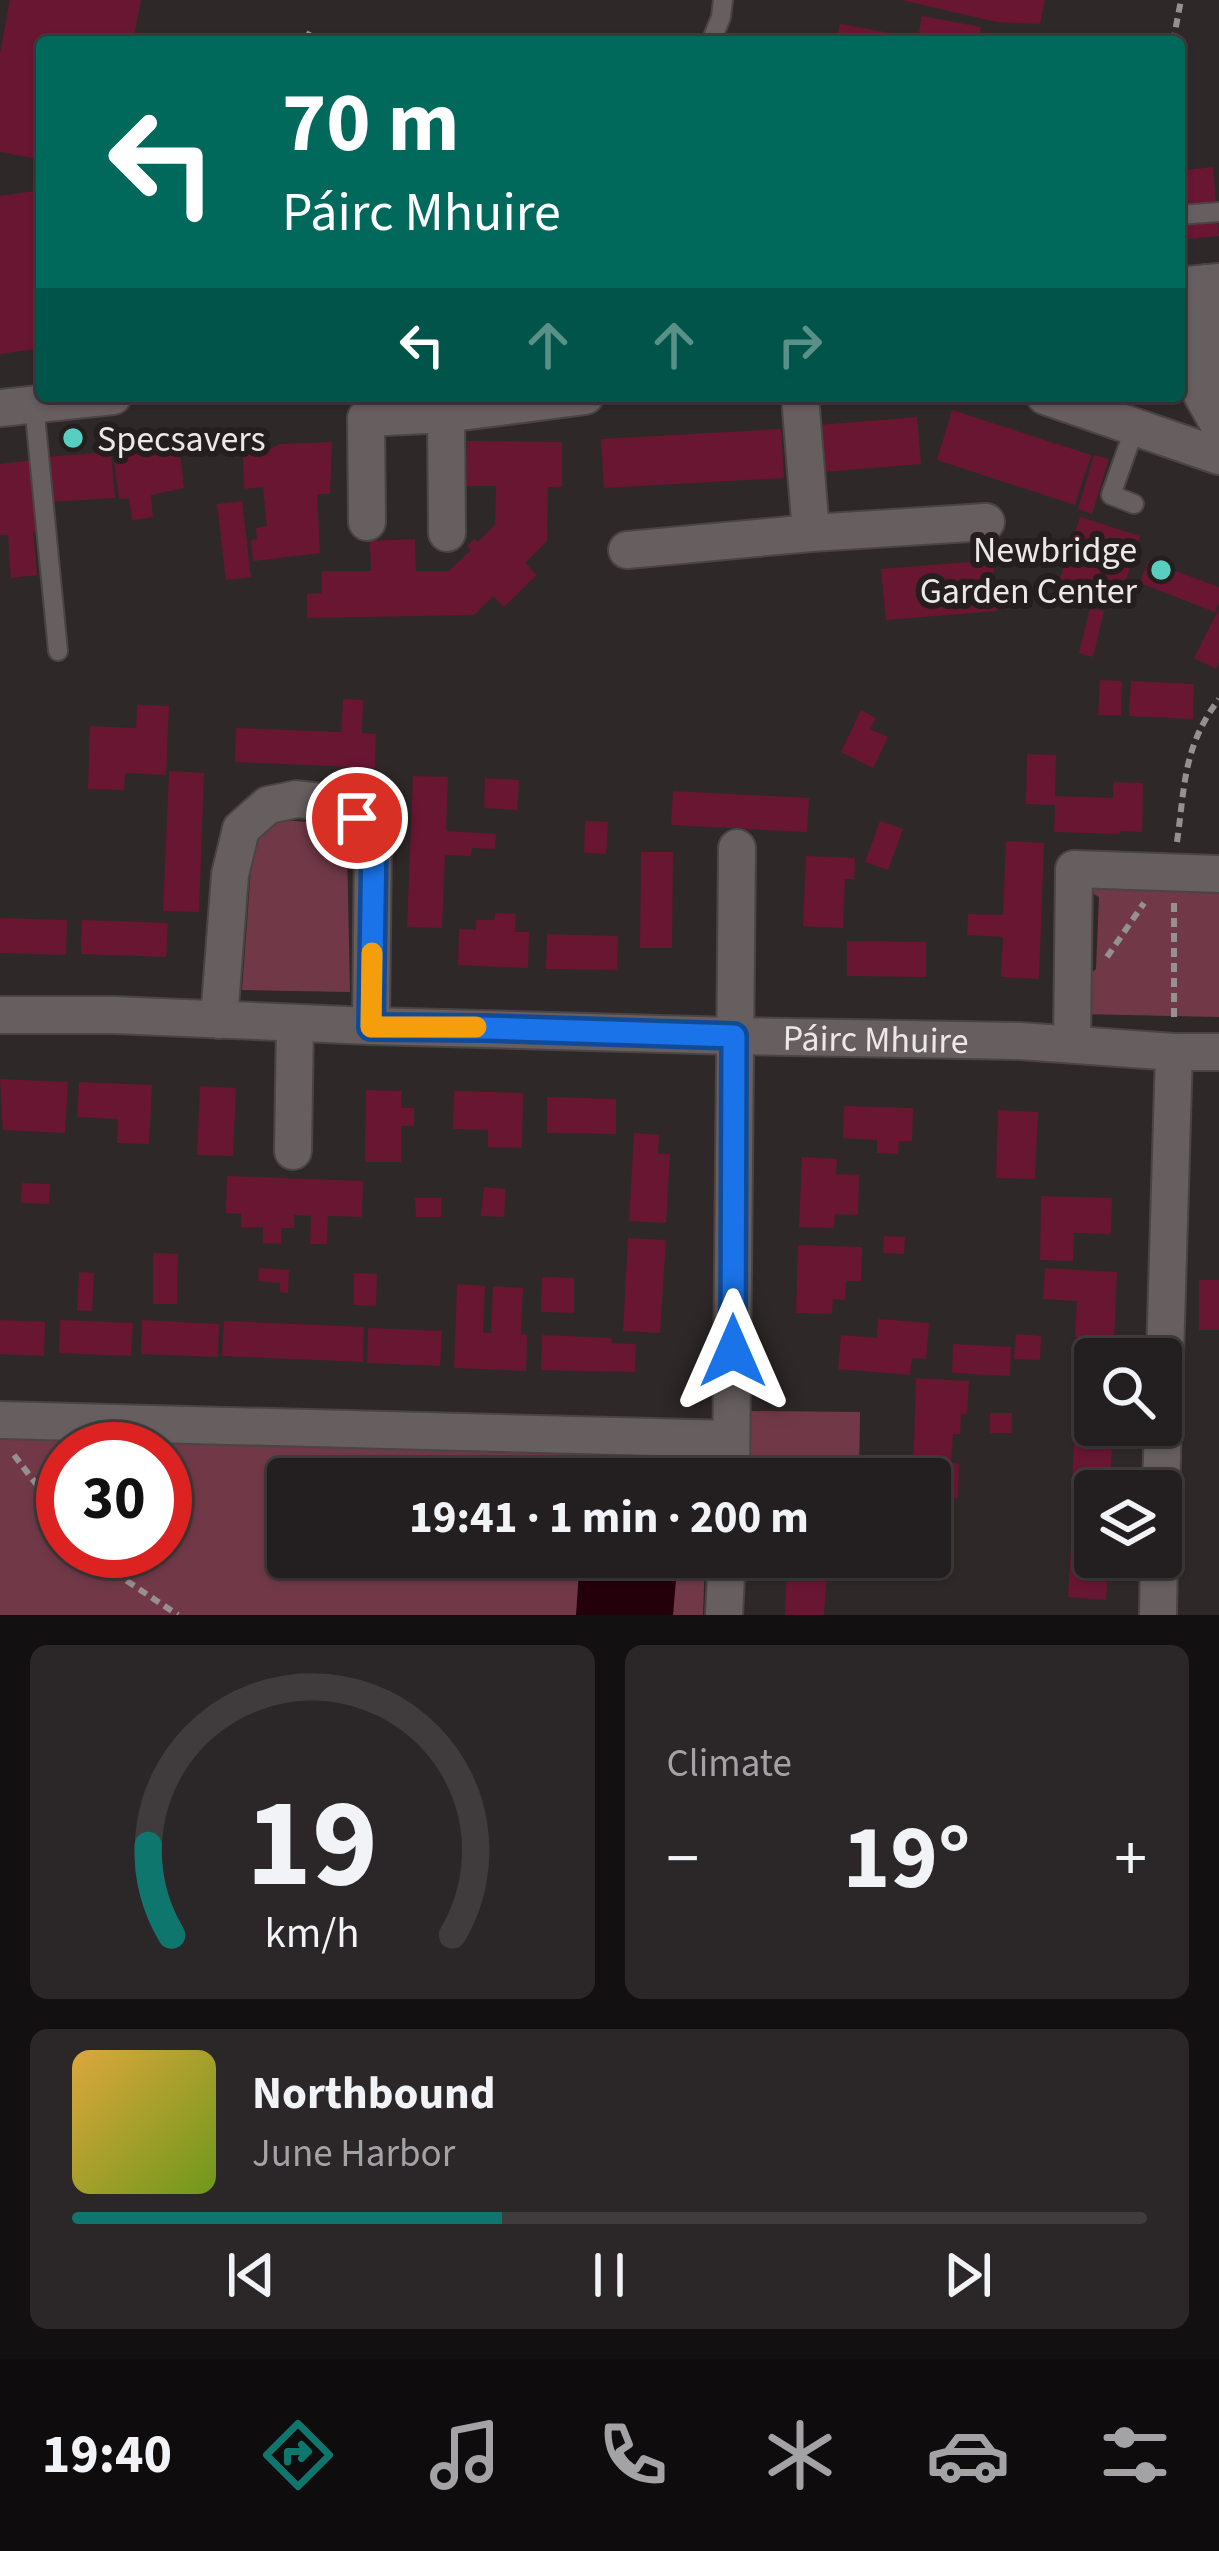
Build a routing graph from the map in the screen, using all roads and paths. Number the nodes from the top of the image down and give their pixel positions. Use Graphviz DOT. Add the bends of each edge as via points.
graph roads {
  1 [pos="723,0"];
  2 [pos="1180,0"];
  3 [pos="305,33"];
  4 [pos="311,36"];
  5 [pos="714,36"];
  6 [pos="1174,36"];
  7 [pos="1219,212"];
  8 [pos="1185,214"];
  9 [pos="1201,284"];
  10 [pos="55,402"];
  11 [pos="537,402"];
  12 [pos="800,402"];
  13 [pos="1062,402"];
  14 [pos="17,406"];
  15 [pos="446,413"];
  16 [pos="1219,425"];
  17 [pos="1135,427"];
  18 [pos="1219,456"];
  19 [pos="1134,504"];
  20 [pos="367,522"];
  21 [pos="986,522"];
  22 [pos="447,532"];
  23 [pos="811,533"];
  24 [pos="627,550"];
  25 [pos="58,650"];
  26 [pos="737,848"];
  27 [pos="1174,873"];
  28 [pos="1219,874"];
  29 [pos="0,1015"];
  30 [pos="219,1020"];
  31 [pos="295,1024"];
  32 [pos="371,1027"];
  33 [pos="1072,1027"];
  34 [pos="734,1036"];
  35 [pos="1174,1052"];
  36 [pos="1219,1052"];
  37 [pos="293,1150"];
  38 [pos="0,1420"];
  39 [pos="731,1439"];
  40 [pos="14,1456"];
  41 [pos="731,1458"];
  42 [pos="1162,1470"];
  43 [pos="36,1484"];
  44 [pos="124,1578"];
  45 [pos="727,1578"];
  46 [pos="1159,1578"];
  47 [pos="178,1615"];
  48 [pos="724,1615"];
  49 [pos="1158,1615"];
  1 -- 5 [label="lane"];
  2 -- 6 [label="path"];
  3 -- 4 [label="path"];
  7 -- 8 [label="lane"];
  9 -- 16 [label="street" via="1201,393"];
  10 -- 14 [label="street"];
  11 -- 15 [label="street"];
  12 -- 23 [label="street"];
  13 -- 17 [label="street"];
  14 -- 25 [label="lane"];
  15 -- 20 [label="street" via="366,418"];
  15 -- 22 [label="street"];
  17 -- 18 [label="street"];
  17 -- 19 [label="lane" via="1111,496"];
  21 -- 23 [label="street"];
  23 -- 24 [label="street"];
  26 -- 34 [label="street"];
  27 -- 28 [label="street"];
  27 -- 33 [label="path" via="1156,886"];
  27 -- 33 [label="street" via="1074,869"];
  29 -- 30 [label="street, Páirc Mhuire"];
  30 -- 31 [label="street, Páirc Mhuire"];
  30 -- 32 [label="street" via="241,829 268,805 297,799 330,803 357,818 374,841"];
  31 -- 32 [label="street, Páirc Mhuire"];
  31 -- 37 [label="street"];
  32 -- 34 [label="street, Páirc Mhuire"];
  33 -- 34 [label="street, Páirc Mhuire"];
  33 -- 35 [label="street, Páirc Mhuire"];
  34 -- 39 [label="street"];
  35 -- 36 [label="street, Páirc Mhuire"];
  35 -- 42 [label="street"];
  38 -- 39 [label="street"];
  39 -- 41 [label="street"];
  40 -- 43 [label="path"];
  44 -- 47 [label="path"];
  45 -- 48 [label="street"];
  46 -- 49 [label="street"];
}
